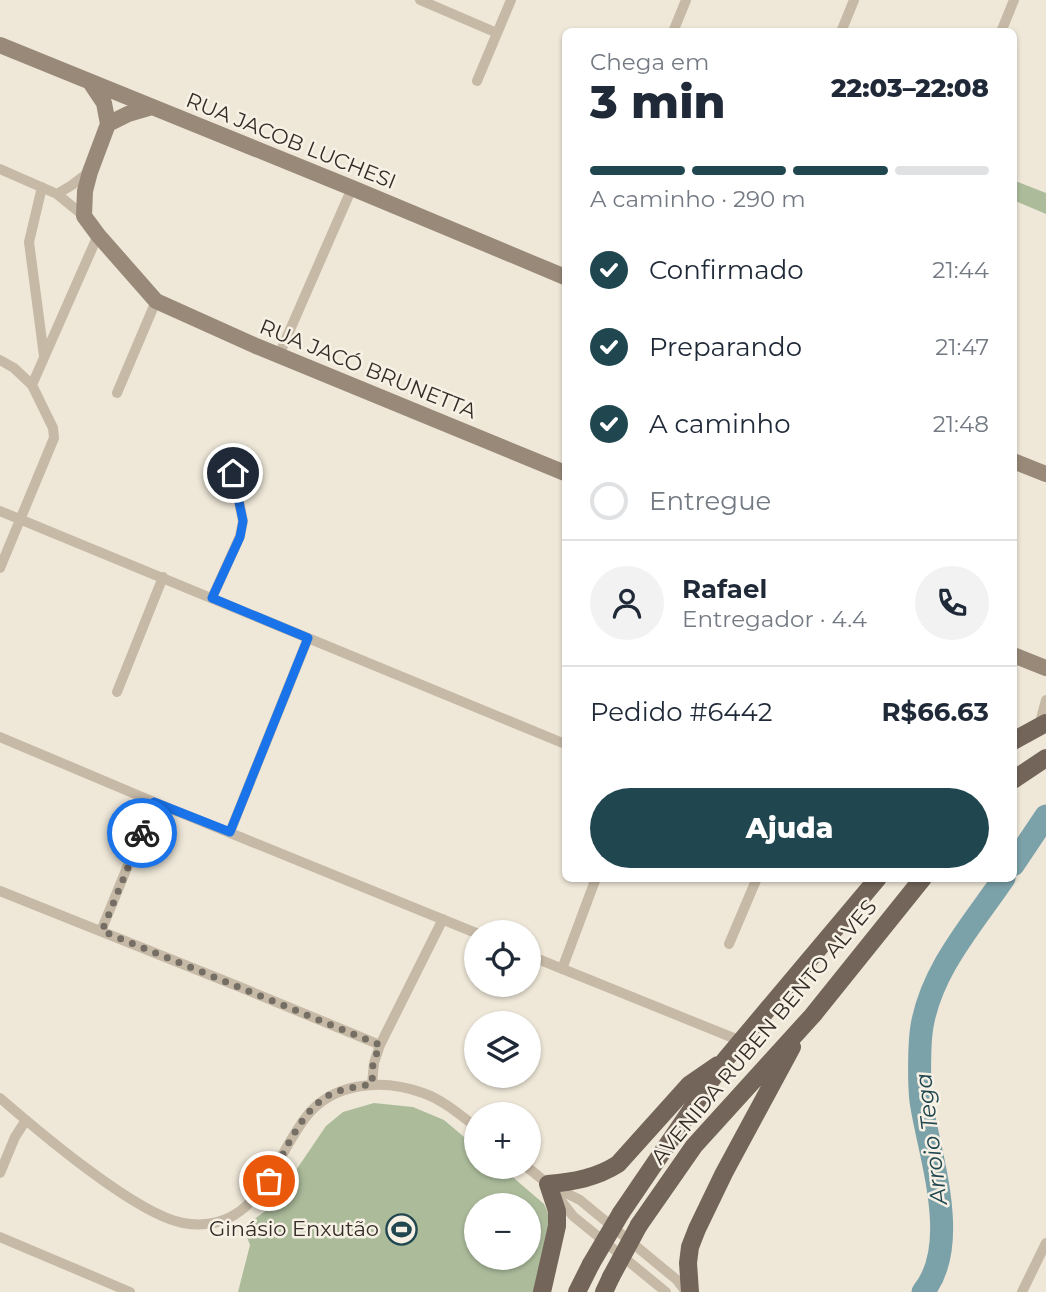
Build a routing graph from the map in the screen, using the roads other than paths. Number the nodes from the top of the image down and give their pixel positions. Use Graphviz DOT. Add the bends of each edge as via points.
graph roads {
  1 [pos="420,0"];
  2 [pos="511,0"];
  3 [pos="686,0"];
  4 [pos="854,0"];
  5 [pos="1014,0"];
  6 [pos="675,28"];
  7 [pos="843,28"];
  8 [pos="1003,28"];
  9 [pos="496,33"];
  10 [pos="0,45"];
  11 [pos="477,81"];
  12 [pos="90,82"];
  13 [pos="152,107"];
  14 [pos="108,124"];
  15 [pos="0,169"];
  16 [pos="90,172"];
  17 [pos="41,187"];
  18 [pos="352,188"];
  19 [pos="57,194"];
  20 [pos="84,216"];
  21 [pos="98,234"];
  22 [pos="562,276"];
  23 [pos="156,301"];
  24 [pos="279,355"];
  25 [pos="44,356"];
  26 [pos="0,360"];
  27 [pos="32,385"];
  28 [pos="117,393"];
  29 [pos="1017,463"];
  30 [pos="562,472"];
  31 [pos="233,473"];
  32 [pos="1046,474"];
  33 [pos="0,511"];
  34 [pos="22,520"];
  35 [pos="0,568"];
  36 [pos="163,577"];
  37 [pos="212,598"];
  38 [pos="308,638"];
  39 [pos="1017,657"];
  40 [pos="1046,668"];
  41 [pos="117,692"];
  42 [pos="1046,700"];
  43 [pos="1043,724"];
  44 [pos="0,737"];
  45 [pos="1017,739"];
  46 [pos="562,743"];
  47 [pos="1046,758"];
  48 [pos="1017,777"];
  49 [pos="154,802"];
  50 [pos="230,832"];
  51 [pos="595,882"];
  52 [pos="755,882"];
  53 [pos="875,882"];
  54 [pos="920,882"];
  55 [pos="0,891"];
  56 [pos="443,919"];
  57 [pos="464,928"];
  58 [pos="102,931"];
  59 [pos="729,944"];
  60 [pos="541,960"];
  61 [pos="562,969"];
  62 [pos="813,1015"];
  63 [pos="741,1041"];
  64 [pos="380,1045"];
  65 [pos="725,1060"];
  66 [pos="372,1084"];
  67 [pos="0,1098"];
  68 [pos="464,1118"];
  69 [pos="26,1120"];
  70 [pos="0,1173"];
  71 [pos="541,1178"];
  72 [pos="548,1184"];
  73 [pos="0,1237"];
  74 [pos="1046,1243"];
  75 [pos="607,1285"];
  76 [pos="130,1292"];
  77 [pos="542,1292"];
  78 [pos="578,1292"];
  79 [pos="666,1292"];
  80 [pos="688,1292"];
  81 [pos="1022,1292"];
  1 -- 9 [label="street"];
  2 -- 9 [label="street"];
  3 -- 6 [label="street"];
  4 -- 7 [label="street"];
  5 -- 8 [label="street"];
  9 -- 11 [label="street"];
  10 -- 12 [label="street, RUA JACOB LUCHESI"];
  12 -- 13 [label="street, RUA JACOB LUCHESI"];
  12 -- 14 [label="street" via="104,103"];
  13 -- 14 [label="street"];
  13 -- 18 [label="street, RUA JACOB LUCHESI"];
  14 -- 16 [label="street"];
  15 -- 17 [label="street"];
  16 -- 19 [label="street"];
  16 -- 20 [label="street"];
  17 -- 19 [label="street"];
  17 -- 25 [label="street" via="29,242"];
  18 -- 22 [label="street, RUA JACOB LUCHESI"];
  18 -- 24 [label="street"];
  19 -- 20 [label="street"];
  20 -- 21 [label="street"];
  21 -- 23 [label="street"];
  21 -- 25 [label="street"];
  23 -- 24 [label="street, RUA JACÓ BRUNETTA"];
  23 -- 28 [label="street"];
  24 -- 30 [label="street, RUA JACÓ BRUNETTA"];
  25 -- 27 [label="street"];
  26 -- 27 [label="street"];
  27 -- 34 [label="street" via="54,438"];
  29 -- 32 [label="street"];
  31 -- 37 [label="street" via="243,521"];
  33 -- 34 [label="street"];
  34 -- 35 [label="street"];
  34 -- 36 [label="street"];
  36 -- 37 [label="street"];
  36 -- 41 [label="street"];
  37 -- 38 [label="street"];
  38 -- 46 [label="street"];
  38 -- 50 [label="street"];
  39 -- 40 [label="street"];
  42 -- 43 [label="street"];
  43 -- 45 [label="main road"];
  44 -- 49 [label="street"];
  47 -- 48 [label="main road"];
  49 -- 50 [label="street"];
  49 -- 58 [label="street"];
  50 -- 56 [label="street"];
  51 -- 61 [label="street"];
  52 -- 59 [label="street"];
  53 -- 63 [label="main road, AVENIDA RUBEN BENTO ALVES"];
  54 -- 62 [label="main road, AVENIDA RUBEN BENTO ALVES"];
  55 -- 58 [label="street"];
  56 -- 57 [label="street"];
  56 -- 64 [label="street"];
  58 -- 64 [label="street"];
  60 -- 61 [label="street"];
  61 -- 63 [label="street"];
  62 -- 75 [label="main road, AVENIDA RUBEN BENTO ALVES, bridge" via="717,1118 668,1181"];
  62 -- 80 [label="main road" via="697,1229 690,1247"];
  63 -- 65 [label="main road, AVENIDA RUBEN BENTO ALVES"];
  64 -- 66 [label="street"];
  65 -- 72 [label="main road" via="689,1085 618,1164 591,1177"];
  65 -- 78 [label="main road, AVENIDA RUBEN BENTO ALVES, bridge" via="621,1213"];
  66 -- 68 [label="street" via="424,1093"];
  66 -- 69 [label="street" via="325,1098 305,1118 252,1202 232,1216 201,1224 165,1218 139,1203"];
  67 -- 69 [label="street"];
  69 -- 70 [label="street"];
  71 -- 72 [label="street"];
  72 -- 77 [label="main road" via="557,1226"];
  72 -- 79 [label="street" via="573,1216"];
  72 -- 80 [label="street" via="580,1200"];
  73 -- 76 [label="street"];
  74 -- 81 [label="street"];
}
